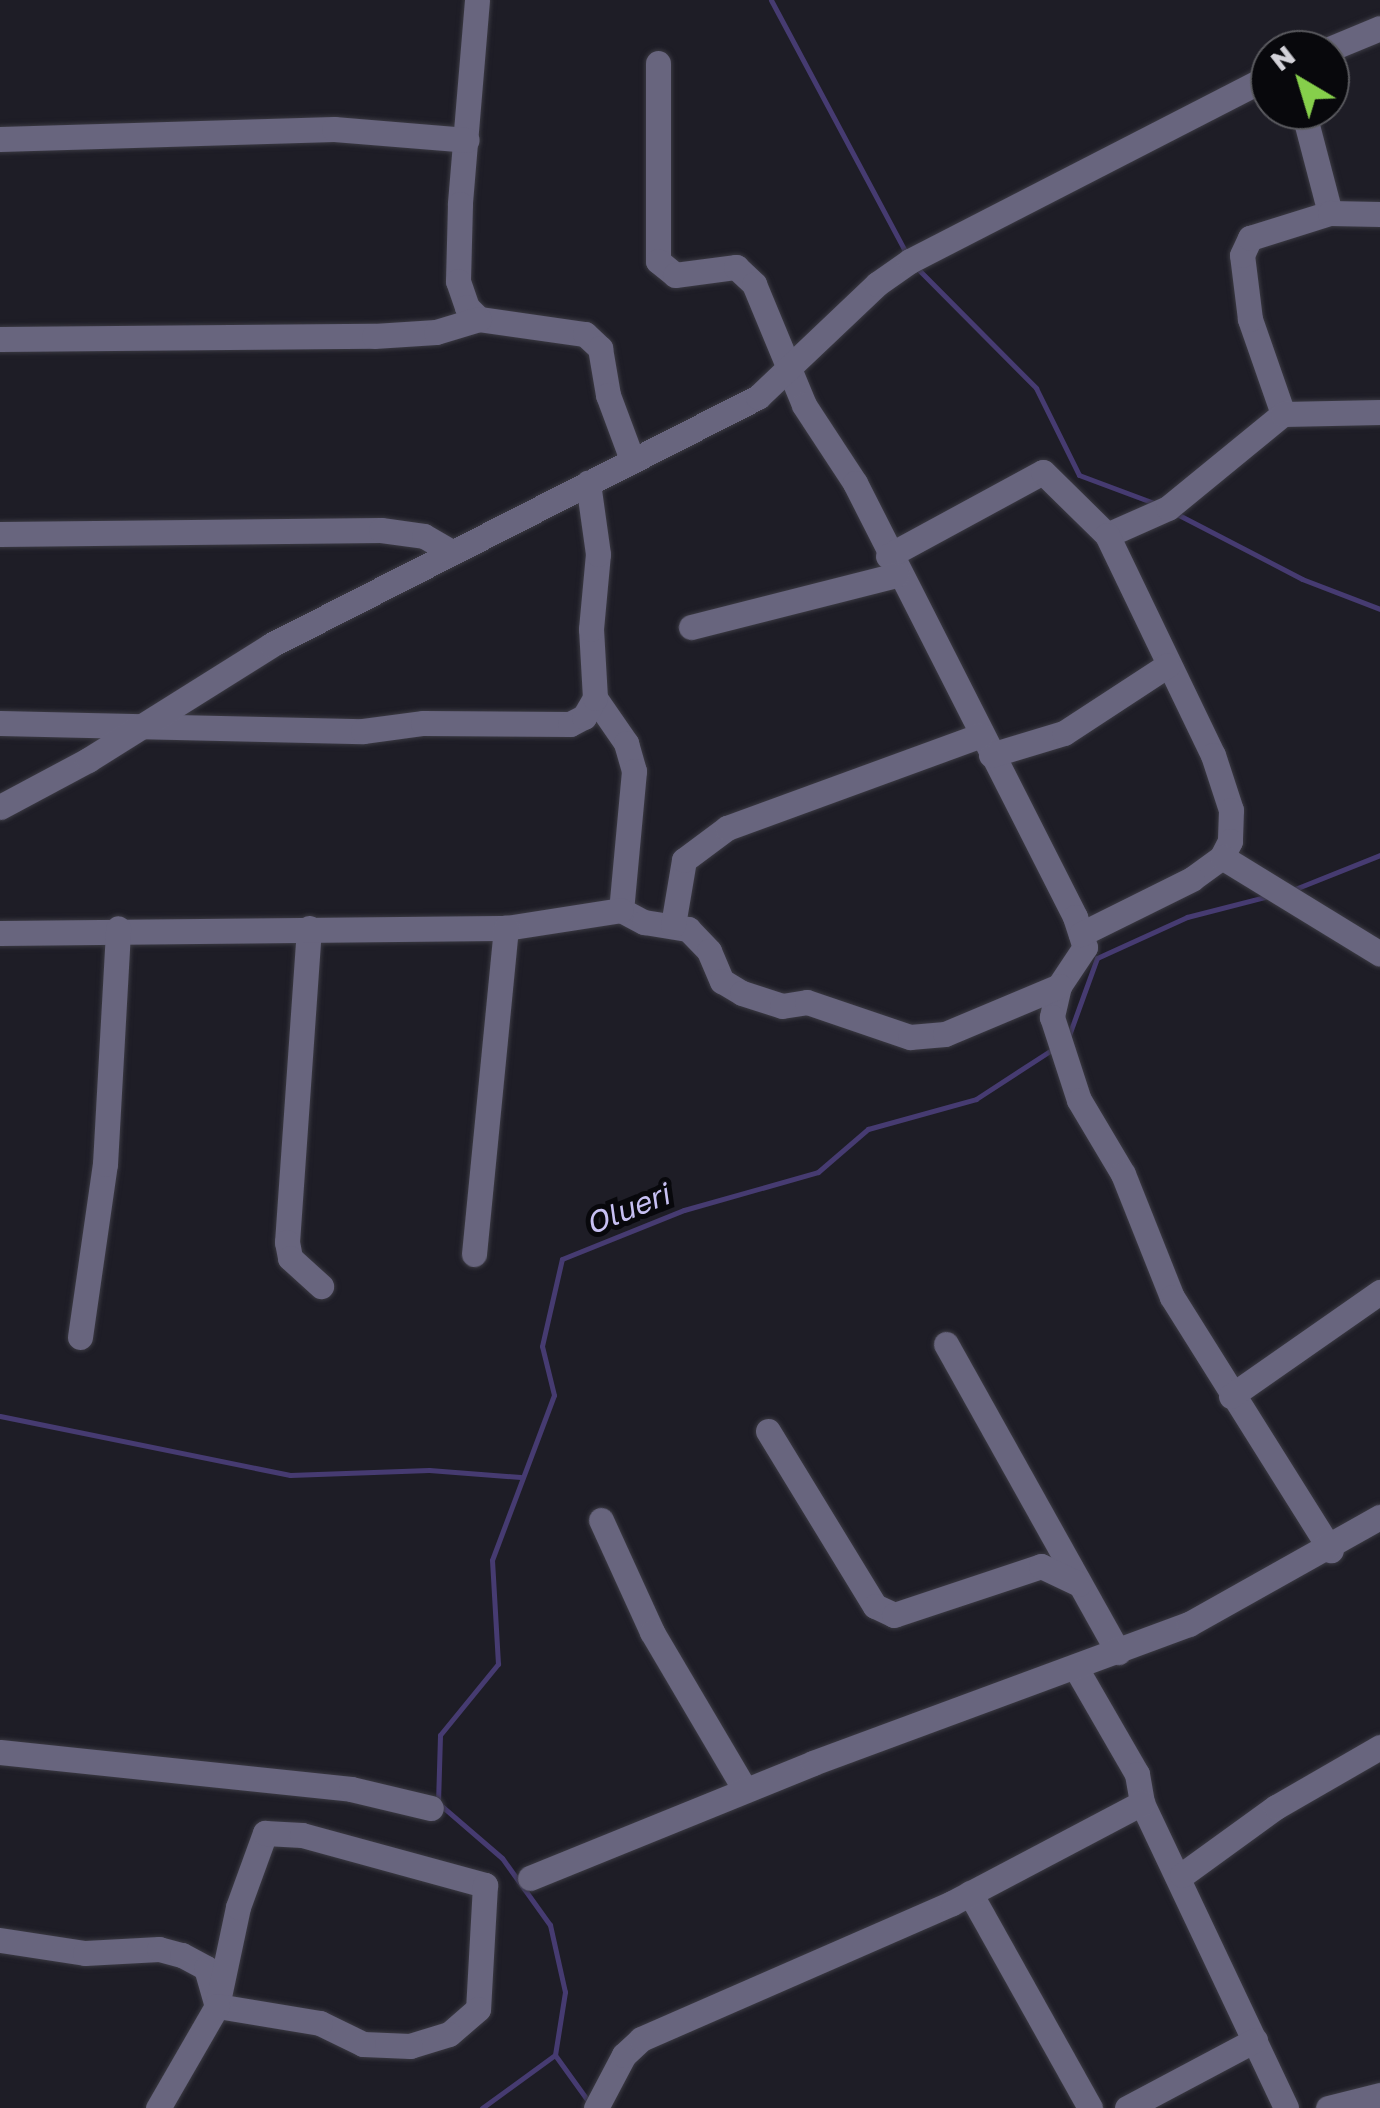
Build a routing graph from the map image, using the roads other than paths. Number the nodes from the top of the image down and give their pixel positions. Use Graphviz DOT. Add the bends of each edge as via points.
graph roads {
  1 [pos="477,0"];
  2 [pos="1380,28"];
  3 [pos="1350,40"];
  4 [pos="658,63"];
  5 [pos="1250,86"];
  6 [pos="1308,130"];
  7 [pos="0,138"];
  8 [pos="468,140"];
  9 [pos="1330,213"];
  10 [pos="1380,214"];
  11 [pos="479,319"];
  12 [pos="0,339"];
  13 [pos="792,369"];
  14 [pos="758,398"];
  15 [pos="804,405"];
  16 [pos="1380,412"];
  17 [pos="1283,414"];
  18 [pos="631,457"];
  19 [pos="588,483"];
  20 [pos="0,534"];
  21 [pos="1107,535"];
  22 [pos="452,552"];
  23 [pos="892,565"];
  24 [pos="691,627"];
  25 [pos="1168,665"];
  26 [pos="595,698"];
  27 [pos="0,722"];
  28 [pos="134,729"];
  29 [pos="986,745"];
  30 [pos="0,806"];
  31 [pos="1222,857"];
  32 [pos="622,910"];
  33 [pos="674,924"];
  34 [pos="118,928"];
  35 [pos="309,928"];
  36 [pos="506,928"];
  37 [pos="0,933"];
  38 [pos="1081,934"];
  39 [pos="1380,954"];
  40 [pos="1060,986"];
  41 [pos="474,1254"];
  42 [pos="322,1286"];
  43 [pos="1380,1292"];
  44 [pos="80,1338"];
  45 [pos="946,1344"];
  46 [pos="1231,1396"];
  47 [pos="768,1431"];
  48 [pos="1380,1517"];
  49 [pos="601,1520"];
  50 [pos="1331,1550"];
  51 [pos="1079,1584"];
  52 [pos="1118,1652"];
  53 [pos="1077,1670"];
  54 [pos="0,1752"];
  55 [pos="1376,1758"];
  56 [pos="745,1790"];
  57 [pos="1142,1803"];
  58 [pos="431,1808"];
  59 [pos="1182,1875"];
  60 [pos="530,1878"];
  61 [pos="970,1894"];
  62 [pos="0,1940"];
  63 [pos="217,2006"];
  64 [pos="1255,2040"];
  65 [pos="1380,2095"];
  66 [pos="158,2108"];
  67 [pos="596,2108"];
  68 [pos="1090,2108"];
  69 [pos="1126,2108"];
  70 [pos="1286,2108"];
  71 [pos="1328,2108"];
  1 -- 8 [label="street"];
  2 -- 3 [label="street"];
  4 -- 13 [label="street" via="658,260 675,274 743,269"];
  5 -- 13 [label="street" via="910,261 877,284"];
  6 -- 9 [label="street"];
  7 -- 8 [label="street" via="334,129"];
  8 -- 11 [label="street" via="458,281"];
  9 -- 10 [label="street"];
  9 -- 17 [label="street" via="1259,230 1242,255 1250,319"];
  11 -- 12 [label="street" via="436,332 374,336"];
  11 -- 18 [label="street" via="555,325 584,334 600,348 608,395"];
  13 -- 14 [label="street"];
  13 -- 15 [label="street"];
  14 -- 15 [label="street"];
  14 -- 18 [label="street"];
  15 -- 23 [label="street" via="854,483"];
  16 -- 17 [label="street"];
  17 -- 21 [label="street" via="1168,508"];
  18 -- 19 [label="street"];
  19 -- 22 [label="street"];
  19 -- 26 [label="street" via="598,554"];
  20 -- 22 [label="street" via="380,530 424,536"];
  21 -- 23 [label="street" via="1042,472"];
  21 -- 25 [label="street"];
  22 -- 28 [label="street" via="271,644"];
  23 -- 24 [label="street"];
  23 -- 29 [label="street"];
  25 -- 29 [label="street" via="1064,734"];
  25 -- 31 [label="street" via="1214,755 1230,810"];
  26 -- 28 [label="street" via="584,717 570,724 520,728 423,723 363,731"];
  26 -- 32 [label="street" via="626,743 634,771"];
  27 -- 28 [label="street"];
  28 -- 30 [label="street"];
  29 -- 33 [label="street" via="727,828 684,860"];
  29 -- 38 [label="street"];
  31 -- 38 [label="street"];
  31 -- 39 [label="street"];
  32 -- 33 [label="street" via="644,922"];
  32 -- 36 [label="street"];
  33 -- 40 [label="street" via="695,934 722,981 742,992 782,1006 807,1002 910,1037 944,1034"];
  34 -- 35 [label="street"];
  34 -- 37 [label="street"];
  34 -- 44 [label="street" via="105,1164"];
  35 -- 36 [label="street"];
  35 -- 42 [label="street" via="287,1242 300,1270"];
  36 -- 41 [label="street"];
  38 -- 40 [label="street" via="1085,947"];
  40 -- 46 [label="street" via="1052,1017 1078,1100 1123,1174 1172,1297"];
  43 -- 46 [label="street"];
  45 -- 51 [label="street"];
  46 -- 50 [label="street"];
  47 -- 51 [label="street" via="875,1606 894,1614 1041,1566"];
  48 -- 50 [label="street"];
  49 -- 56 [label="street" via="652,1632"];
  50 -- 52 [label="street" via="1189,1624"];
  51 -- 52 [label="street"];
  52 -- 53 [label="street"];
  53 -- 56 [label="street"];
  53 -- 57 [label="street" via="1138,1774"];
  54 -- 58 [label="street" via="352,1790"];
  55 -- 59 [label="street" via="1276,1807"];
  56 -- 60 [label="street"];
  57 -- 59 [label="street"];
  57 -- 61 [label="street"];
  59 -- 64 [label="street"];
  61 -- 67 [label="street" via="641,2039 624,2055"];
  61 -- 68 [label="street"];
  62 -- 63 [label="street" via="85,1952 159,1948 206,1968"];
  63 -- 63 [label="street" via="320,2023 363,2044 410,2046 450,2034 478,2010 485,1885 302,1835 265,1833 238,1907"];
  63 -- 66 [label="street"];
  64 -- 69 [label="street"];
  64 -- 70 [label="street"];
  65 -- 71 [label="street"];
}
